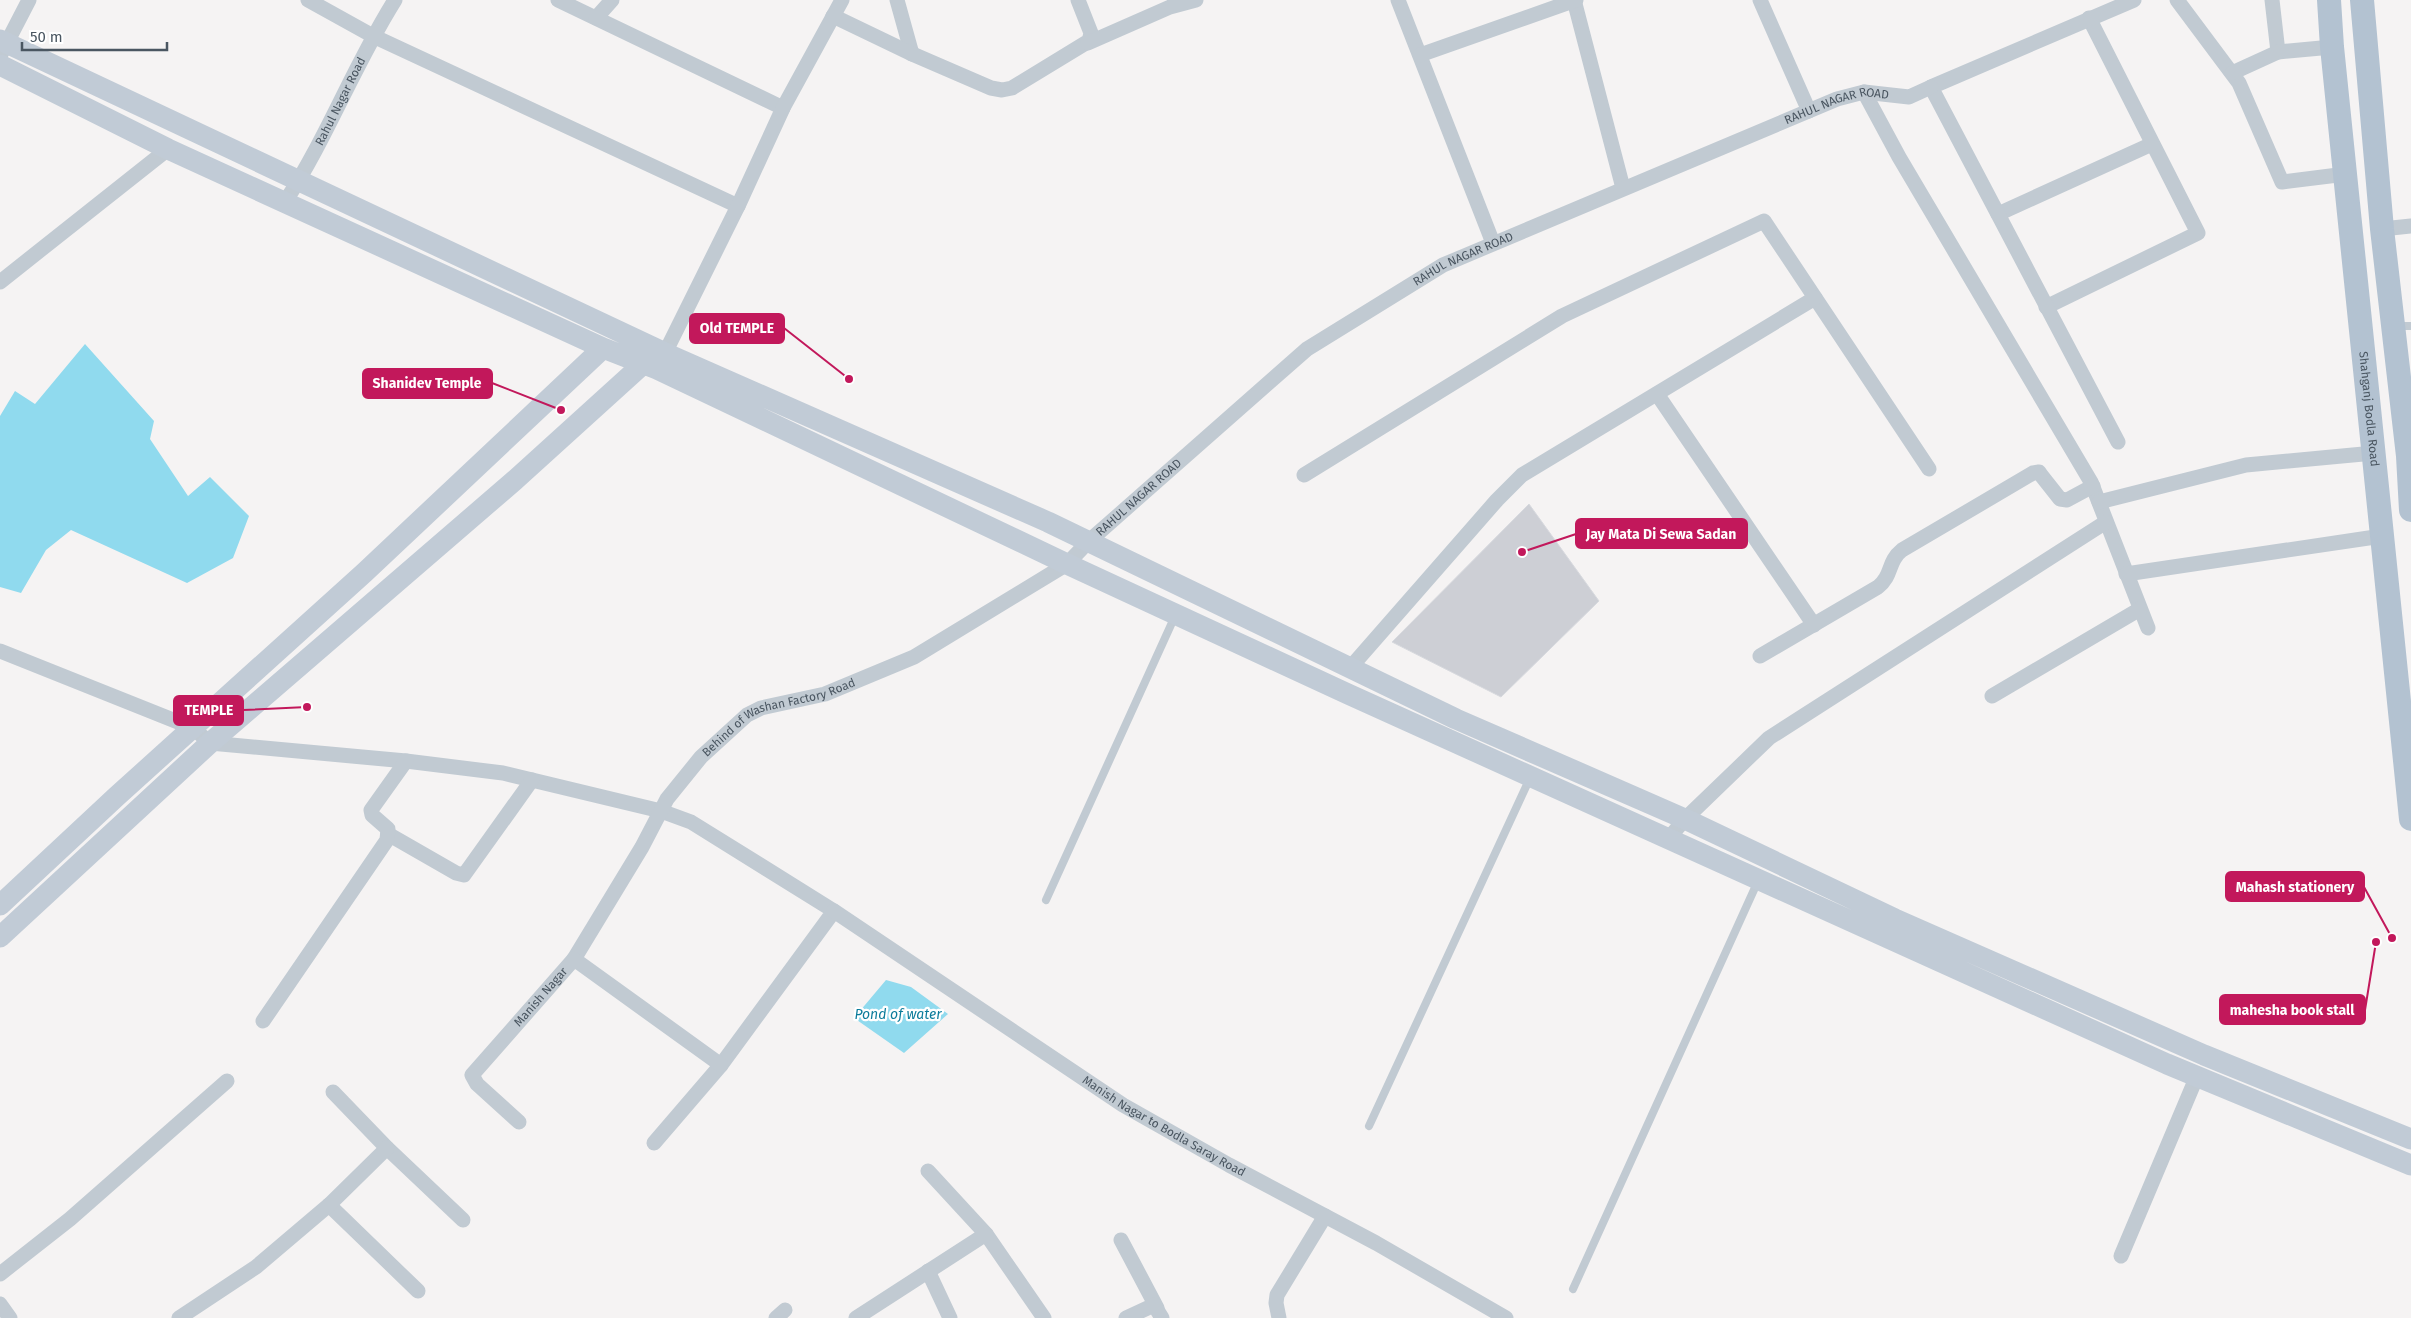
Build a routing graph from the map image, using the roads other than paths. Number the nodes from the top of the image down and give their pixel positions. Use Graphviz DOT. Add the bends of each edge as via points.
graph roads {
  1 [pos="29,0"];
  2 [pos="308,0"];
  3 [pos="395,0"];
  4 [pos="558,0"];
  5 [pos="612,0"];
  6 [pos="842,0"];
  7 [pos="897,0"];
  8 [pos="1078,0"];
  9 [pos="1196,0"];
  10 [pos="1398,0"];
  11 [pos="1575,0"];
  12 [pos="1760,0"];
  13 [pos="2134,0"];
  14 [pos="2178,0"];
  15 [pos="2272,0"];
  16 [pos="2329,0"];
  17 [pos="2362,0"];
  18 [pos="833,16"];
  19 [pos="596,18"];
  20 [pos="2089,18"];
  21 [pos="373,36"];
  22 [pos="1088,43"];
  23 [pos="2,46"];
  24 [pos="2332,47"];
  25 [pos="2278,52"];
  26 [pos="912,54"];
  27 [pos="1420,55"];
  28 [pos="0,65"];
  29 [pos="2232,74"];
  30 [pos="1931,87"];
  31 [pos="1864,92"];
  32 [pos="783,108"];
  33 [pos="1809,111"];
  34 [pos="2152,144"];
  35 [pos="168,149"];
  36 [pos="2346,174"];
  37 [pos="300,180"];
  38 [pos="1622,188"];
  39 [pos="285,202"];
  40 [pos="738,206"];
  41 [pos="1998,214"];
  42 [pos="2411,226"];
  43 [pos="2382,229"];
  44 [pos="1493,243"];
  45 [pos="0,282"];
  46 [pos="1815,298"];
  47 [pos="2046,306"];
  48 [pos="2402,326"];
  49 [pos="604,348"];
  50 [pos="2396,355"];
  51 [pos="2364,359"];
  52 [pos="655,362"];
  53 [pos="2405,384"];
  54 [pos="1657,394"];
  55 [pos="2118,442"];
  56 [pos="2409,443"];
  57 [pos="2374,453"];
  58 [pos="1929,469"];
  59 [pos="1304,475"];
  60 [pos="2093,486"];
  61 [pos="2099,502"];
  62 [pos="2411,510"];
  63 [pos="2106,522"];
  64 [pos="2382,536"];
  65 [pos="1088,542"];
  66 [pos="1067,564"];
  67 [pos="2126,574"];
  68 [pos="2140,609"];
  69 [pos="1176,614"];
  70 [pos="1814,625"];
  71 [pos="2148,628"];
  72 [pos="0,651"];
  73 [pos="1760,656"];
  74 [pos="1350,668"];
  75 [pos="1992,696"];
  76 [pos="193,728"];
  77 [pos="210,743"];
  78 [pos="406,761"];
  79 [pos="1530,776"];
  80 [pos="2408,779"];
  81 [pos="532,780"];
  82 [pos="664,805"];
  83 [pos="1685,819"];
  84 [pos="2411,819"];
  85 [pos="388,834"];
  86 [pos="1669,838"];
  87 [pos="1759,879"];
  88 [pos="1046,900"];
  89 [pos="0,905"];
  90 [pos="834,911"];
  91 [pos="0,937"];
  92 [pos="574,959"];
  93 [pos="263,1021"];
  94 [pos="721,1064"];
  95 [pos="2197,1076"];
  96 [pos="227,1081"];
  97 [pos="332,1092"];
  98 [pos="519,1122"];
  99 [pos="1369,1126"];
  100 [pos="2411,1139"];
  101 [pos="654,1143"];
  102 [pos="387,1148"];
  103 [pos="2411,1165"];
  104 [pos="928,1171"];
  105 [pos="329,1205"];
  106 [pos="1325,1216"];
  107 [pos="463,1220"];
  108 [pos="986,1234"];
  109 [pos="1121,1240"];
  110 [pos="2121,1256"];
  111 [pos="928,1271"];
  112 [pos="0,1274"];
  113 [pos="1573,1289"];
  114 [pos="418,1291"];
  115 [pos="0,1304"];
  116 [pos="1159,1313"];
  117 [pos="10,1318"];
  118 [pos="179,1318"];
  119 [pos="857,1318"];
  120 [pos="950,1318"];
  121 [pos="1044,1318"];
  122 [pos="1126,1318"];
  123 [pos="1279,1318"];
  124 [pos="1506,1318"];
  1 -- 23 [label="street"];
  2 -- 21 [label="street"];
  3 -- 21 [label="street, Rahul Nagar Road"];
  4 -- 19 [label="street"];
  5 -- 19 [label="street"];
  6 -- 18 [label="street"];
  7 -- 26 [label="street"];
  8 -- 22 [label="street" via="1091,33"];
  9 -- 22 [label="street"];
  10 -- 27 [label="street"];
  11 -- 27 [label="street"];
  11 -- 38 [label="street"];
  12 -- 33 [label="street"];
  13 -- 20 [label="street, RAHUL NAGAR ROAD"];
  14 -- 29 [label="street"];
  15 -- 25 [label="street"];
  16 -- 24 [label="main road, Shahganj Bodla Road"];
  17 -- 43 [label="main road"];
  18 -- 26 [label="street"];
  18 -- 32 [label="street"];
  19 -- 32 [label="street"];
  20 -- 30 [label="street, RAHUL NAGAR ROAD"];
  20 -- 34 [label="street"];
  21 -- 37 [label="street, Rahul Nagar Road"];
  21 -- 40 [label="street"];
  22 -- 26 [label="street" via="1012,88 1002,90"];
  23 -- 37 [label="main road"];
  24 -- 25 [label="street"];
  24 -- 36 [label="main road, Shahganj Bodla Road"];
  25 -- 29 [label="street"];
  27 -- 44 [label="street"];
  28 -- 35 [label="main road"];
  29 -- 36 [label="street" via="2239,83 2282,182"];
  30 -- 31 [label="street, RAHUL NAGAR ROAD" via="1909,97"];
  30 -- 41 [label="street"];
  31 -- 33 [label="street, RAHUL NAGAR ROAD"];
  31 -- 60 [label="street" via="1904,166"];
  32 -- 40 [label="street"];
  33 -- 38 [label="street, RAHUL NAGAR ROAD"];
  34 -- 41 [label="street"];
  34 -- 47 [label="street" via="2198,233"];
  35 -- 39 [label="main road"];
  35 -- 45 [label="street"];
  36 -- 51 [label="main road, Shahganj Bodla Road"];
  37 -- 39 [label="street, Rahul Nagar Road"];
  37 -- 52 [label="main road"];
  38 -- 44 [label="street, RAHUL NAGAR ROAD"];
  39 -- 49 [label="main road"];
  40 -- 52 [label="street"];
  41 -- 47 [label="street"];
  42 -- 43 [label="street"];
  43 -- 48 [label="main road"];
  44 -- 65 [label="street, RAHUL NAGAR ROAD" via="1443,265 1307,349"];
  46 -- 54 [label="street"];
  46 -- 58 [label="street"];
  46 -- 59 [label="street" via="1764,221 1562,316"];
  47 -- 55 [label="street"];
  48 -- 50 [label="main road"];
  49 -- 52 [label="main road"];
  49 -- 76 [label="main road" via="358,579"];
  50 -- 51 [label="main road"];
  50 -- 53 [label="main road"];
  51 -- 57 [label="main road, Shahganj Bodla Road"];
  52 -- 65 [label="main road" via="1048,522"];
  52 -- 66 [label="main road"];
  52 -- 77 [label="main road"];
  53 -- 56 [label="main road"];
  54 -- 70 [label="street"];
  54 -- 74 [label="street" via="1510,485"];
  56 -- 62 [label="main road"];
  57 -- 61 [label="street" via="2246,465"];
  57 -- 64 [label="main road, Shahganj Bodla Road"];
  60 -- 61 [label="street"];
  60 -- 70 [label="street" via="2067,500 2060,499 2041,474 2033,473 1902,550 1892,559 1884,582"];
  61 -- 63 [label="street"];
  63 -- 67 [label="street"];
  63 -- 83 [label="street" via="1769,738"];
  64 -- 67 [label="street"];
  64 -- 80 [label="main road, Shahganj Bodla Road"];
  65 -- 66 [label="street, RAHUL NAGAR ROAD"];
  65 -- 74 [label="main road"];
  66 -- 69 [label="main road"];
  66 -- 82 [label="street, Behind of Washan Factory Road" via="914,657 826,694 761,708 747,715 701,757"];
  67 -- 68 [label="street"];
  68 -- 71 [label="street"];
  68 -- 75 [label="street"];
  69 -- 79 [label="main road"];
  69 -- 88 [label="lane"];
  70 -- 73 [label="street"];
  72 -- 76 [label="street"];
  74 -- 83 [label="main road" via="1456,719"];
  76 -- 77 [label="street"];
  76 -- 89 [label="main road"];
  77 -- 78 [label="street, Manish Nagar to Bodla Saray Road"];
  77 -- 91 [label="main road"];
  78 -- 81 [label="street, Manish Nagar to Bodla Saray Road" via="503,773"];
  78 -- 85 [label="street" via="371,810 372,815 388,829"];
  79 -- 86 [label="main road"];
  79 -- 99 [label="lane"];
  80 -- 84 [label="main road, Shahganj Bodla Road"];
  81 -- 82 [label="street, Manish Nagar to Bodla Saray Road"];
  81 -- 85 [label="street" via="464,875"];
  82 -- 90 [label="street, Manish Nagar to Bodla Saray Road"];
  82 -- 92 [label="street, Behind of Washan Factory Road"];
  83 -- 86 [label="street"];
  83 -- 100 [label="main road" via="1895,919 2195,1051"];
  85 -- 93 [label="street" via="387,840"];
  86 -- 87 [label="main road"];
  87 -- 95 [label="main road"];
  87 -- 113 [label="lane"];
  90 -- 94 [label="street"];
  90 -- 106 [label="street, Manish Nagar to Bodla Saray Road" via="1123,1105"];
  92 -- 94 [label="street, Manish Nagar"];
  92 -- 98 [label="street, Manish Nagar" via="472,1075 477,1084"];
  94 -- 101 [label="street"];
  95 -- 103 [label="main road"];
  95 -- 110 [label="street"];
  96 -- 112 [label="street" via="70,1219"];
  97 -- 102 [label="street"];
  102 -- 105 [label="street"];
  102 -- 107 [label="street"];
  104 -- 108 [label="street"];
  105 -- 114 [label="street"];
  105 -- 118 [label="street" via="256,1267"];
  106 -- 123 [label="street" via="1277,1295"];
  106 -- 124 [label="street, Manish Nagar to Bodla Saray Road"];
  108 -- 111 [label="street"];
  108 -- 121 [label="street"];
  109 -- 116 [label="street"];
  111 -- 119 [label="street"];
  111 -- 120 [label="street"];
  115 -- 117 [label="street"];
  116 -- 122 [label="street" via="1151,1305"];
}
